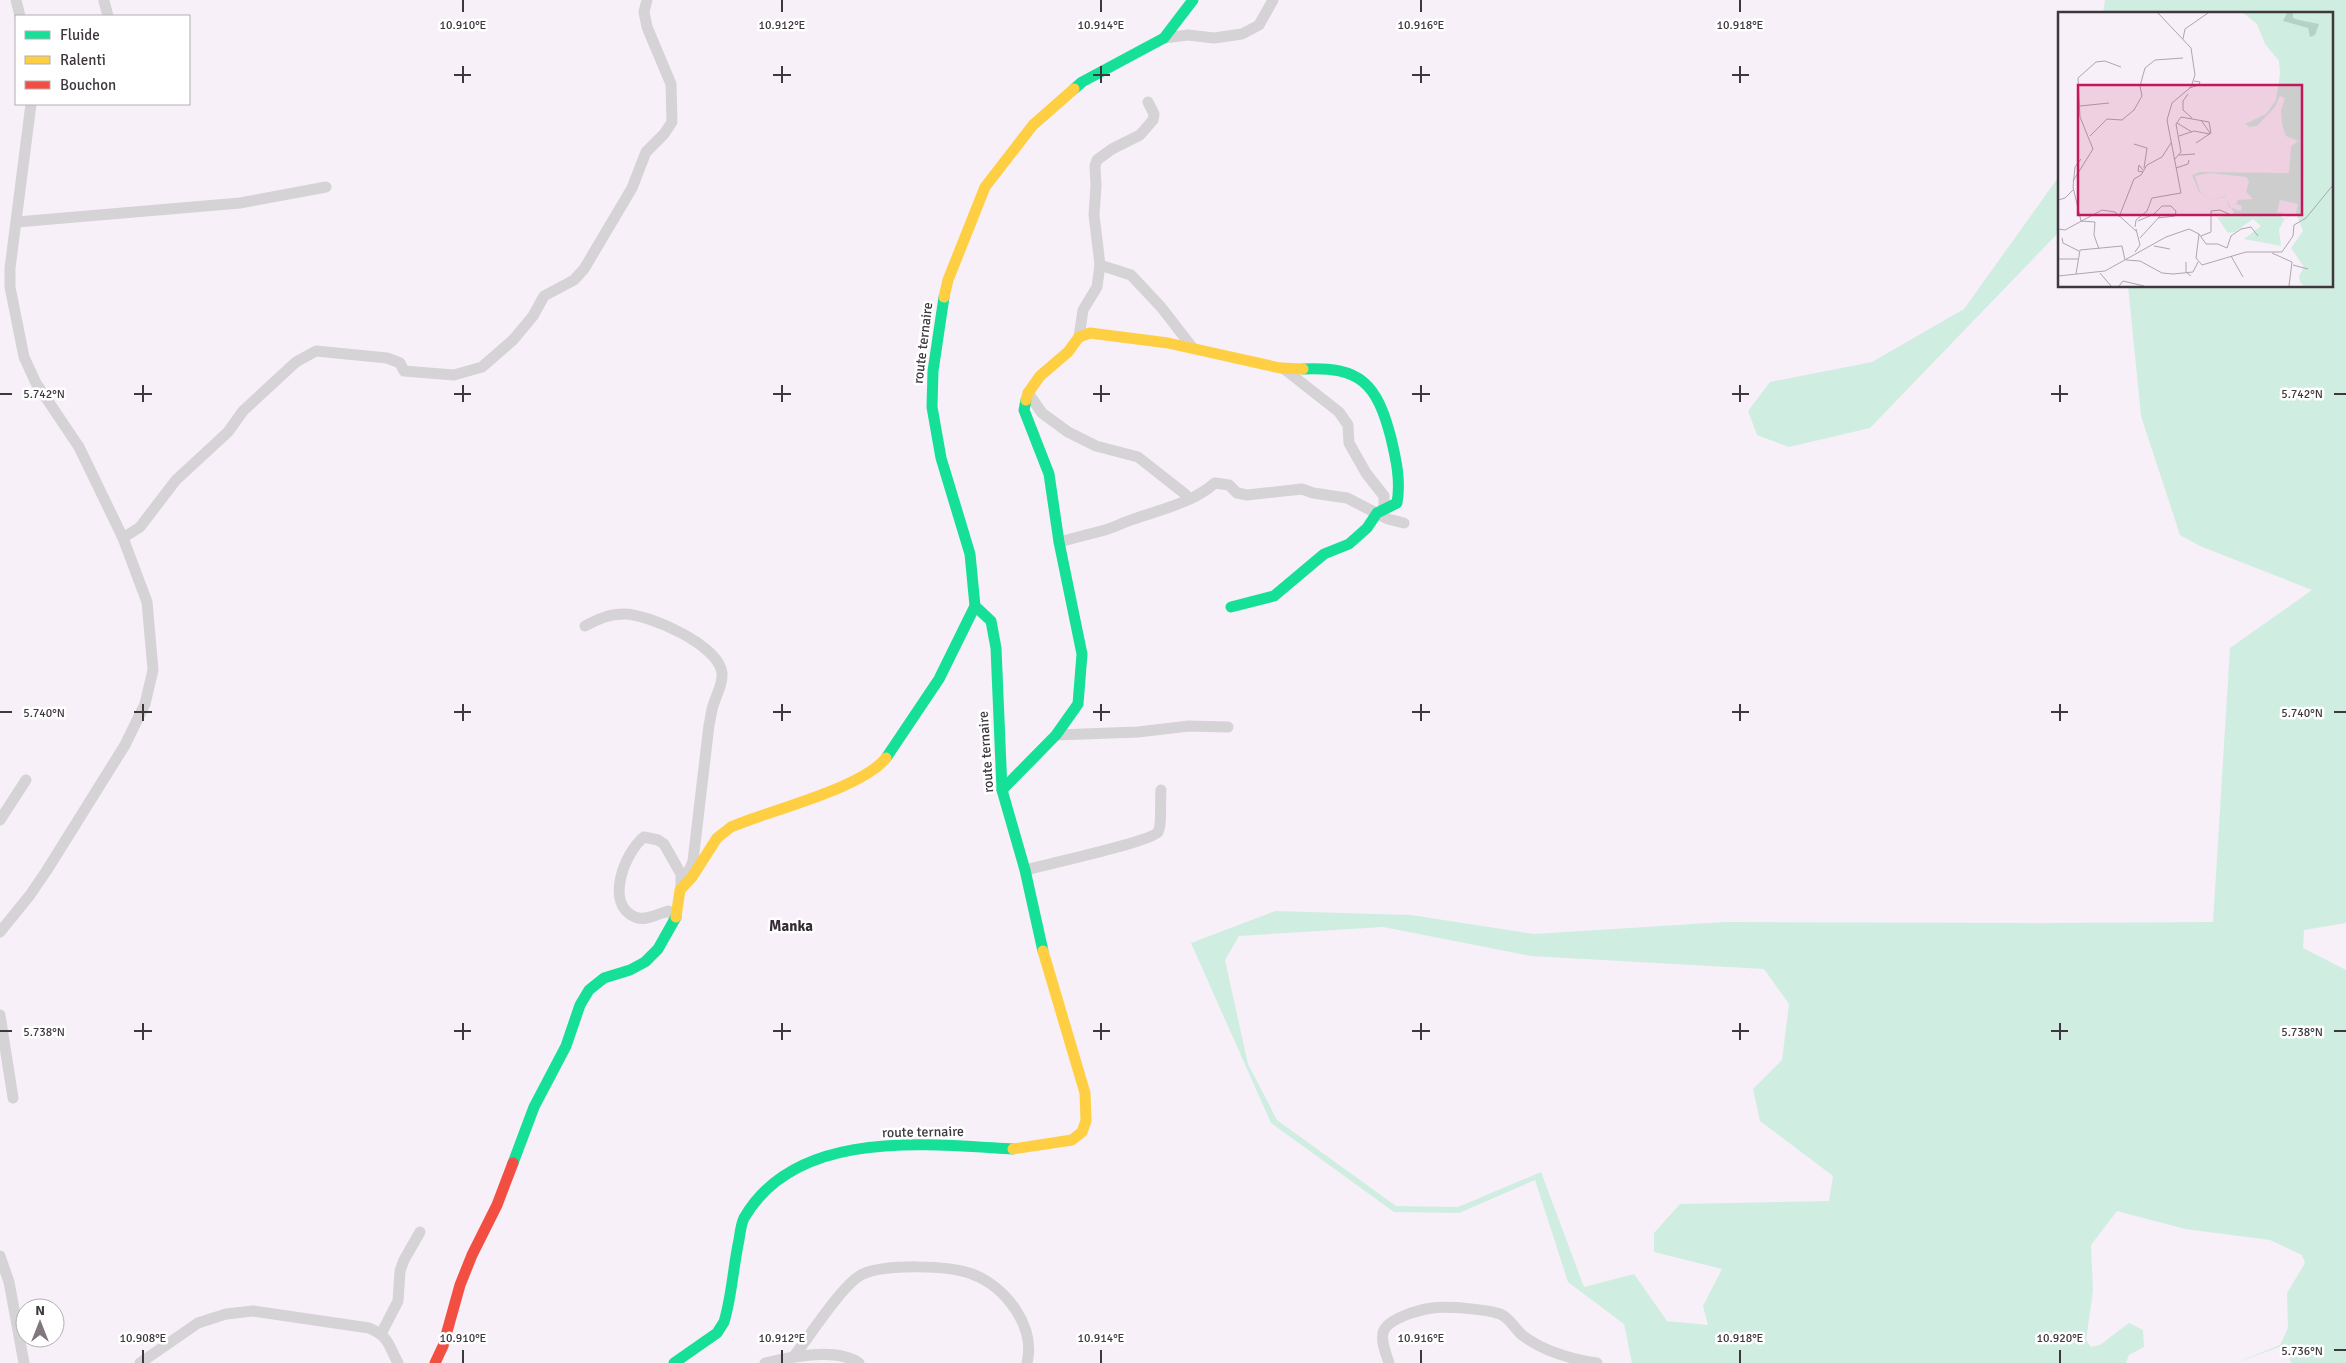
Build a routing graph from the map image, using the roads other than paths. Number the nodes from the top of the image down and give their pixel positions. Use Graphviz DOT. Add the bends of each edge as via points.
graph roads {
  1 [pos="16,0"];
  2 [pos="647,0"];
  3 [pos="1193,0"];
  4 [pos="1274,0"];
  5 [pos="104,1"];
  6 [pos="20,15"];
  7 [pos="108,15"];
  8 [pos="1164,38"];
  9 [pos="1148,102"];
  10 [pos="31,105"];
  11 [pos="326,187"];
  12 [pos="17,222"];
  13 [pos="1100,265"];
  14 [pos="1079,338"];
  15 [pos="1192,347"];
  16 [pos="1283,368"];
  17 [pos="1028,393"];
  18 [pos="1188,498"];
  19 [pos="1380,511"];
  20 [pos="1404,523"];
  21 [pos="123,538"];
  22 [pos="1059,542"];
  23 [pos="975,606"];
  24 [pos="1230,607"];
  25 [pos="585,626"];
  26 [pos="1228,727"];
  27 [pos="1056,735"];
  28 [pos="26,780"];
  29 [pos="1002,790"];
  30 [pos="1161,790"];
  31 [pos="0,820"];
  32 [pos="1025,870"];
  33 [pos="680,890"];
  34 [pos="676,918"];
  35 [pos="0,932"];
  36 [pos="0,1016"];
  37 [pos="13,1098"];
  38 [pos="420,1232"];
  39 [pos="0,1256"];
  40 [pos="381,1334"];
  41 [pos="795,1355"];
  42 [pos="155,1360"];
  43 [pos="24,1363"];
  44 [pos="140,1363"];
  45 [pos="398,1363"];
  46 [pos="435,1363"];
  47 [pos="674,1363"];
  48 [pos="765,1363"];
  49 [pos="859,1363"];
  50 [pos="1027,1363"];
  51 [pos="1389,1363"];
  52 [pos="1597,1363"];
  1 -- 6 [label="street"];
  2 -- 21 [label="street" via="644,12 647,27 671,84 672,122 646,152 632,188 602,241 574,280 544,296 533,316 493,360 463,374 404,371 400,363 387,358 316,351 296,362 176,480 140,527"];
  3 -- 8 [label="street, route ternaire"];
  4 -- 8 [label="street" via="1259,25 1242,34 1214,38 1188,35"];
  5 -- 7 [label="street"];
  8 -- 23 [label="street, route ternaire" via="1082,82 1033,125 985,187 948,280 933,371 932,407 941,458 970,554"];
  9 -- 13 [label="street" via="1154,114 1153,120 1140,135 1097,160 1095,166 1094,215"];
  10 -- 12 [label="street"];
  11 -- 12 [label="street" via="240,203"];
  12 -- 21 [label="street" via="10,287 24,357 36,383 79,446"];
  13 -- 14 [label="street" via="1099,282 1083,310"];
  13 -- 15 [label="street" via="1131,275"];
  14 -- 15 [label="street" via="1097,332"];
  14 -- 17 [label="street" via="1040,376"];
  15 -- 16 [label="street"];
  16 -- 19 [label="street" via="1339,412 1348,425 1348,443 1384,496"];
  16 -- 19 [label="street" via="1322,367 1343,371 1360,379 1374,392 1397,459 1400,494 1397,503"];
  17 -- 18 [label="street" via="1042,412 1068,432 1096,446 1138,457"];
  17 -- 22 [label="street" via="1024,410 1049,474"];
  18 -- 19 [label="street" via="1203,494 1215,483 1229,485 1237,493 1247,495 1302,489 1347,498"];
  18 -- 22 [label="street" via="1176,506 1106,530"];
  19 -- 20 [label="street" via="1388,519"];
  19 -- 24 [label="street" via="1349,544 1317,559 1274,596"];
  21 -- 35 [label="street" via="148,610 153,670 144,704 124,745 47,870"];
  22 -- 27 [label="street" via="1082,654 1078,704"];
  23 -- 29 [label="street, route ternaire" via="991,621 996,648"];
  23 -- 33 [label="street" via="939,678 900,739 872,771 841,787 731,827 717,838"];
  25 -- 33 [label="street" via="603,616 641,616 690,638 719,665 722,674 709,725 693,861"];
  26 -- 27 [label="street" via="1189,726 1138,732"];
  27 -- 29 [label="street"];
  28 -- 31 [label="street"];
  29 -- 32 [label="street, route ternaire"];
  30 -- 32 [label="street" via="1159,829 1154,834 1115,848"];
  32 -- 47 [label="street, route ternaire" via="1043,953 1084,1093 1086,1121 1082,1132 1072,1140 1034,1147 891,1145 832,1154 808,1162 762,1193 743,1219 724,1322 717,1333"];
  33 -- 34 [label="street"];
  33 -- 34 [label="street" via="681,874 664,844 644,837 623,865 620,878 623,905 636,918 669,911"];
  34 -- 46 [label="street" via="658,949 644,962 604,978 589,990 580,1005 566,1046 538,1100 497,1205 472,1255"];
  36 -- 37 [label="street"];
  38 -- 40 [label="street" via="404,1260 398,1301"];
  39 -- 43 [label="street" via="9,1282"];
  40 -- 42 [label="street" via="369,1328 276,1314 235,1313 198,1323"];
  40 -- 45 [label="street" via="390,1342"];
  41 -- 48 [label="street"];
  41 -- 49 [label="street" via="843,1357"];
  41 -- 50 [label="street" via="849,1283 862,1274 879,1269 929,1267 970,1273 998,1290 1024,1326 1029,1346"];
  42 -- 44 [label="street"];
  51 -- 52 [label="street" via="1382,1339 1386,1326 1394,1320 1432,1308 1487,1310 1503,1315 1521,1334 1536,1343 1574,1359"];
}
